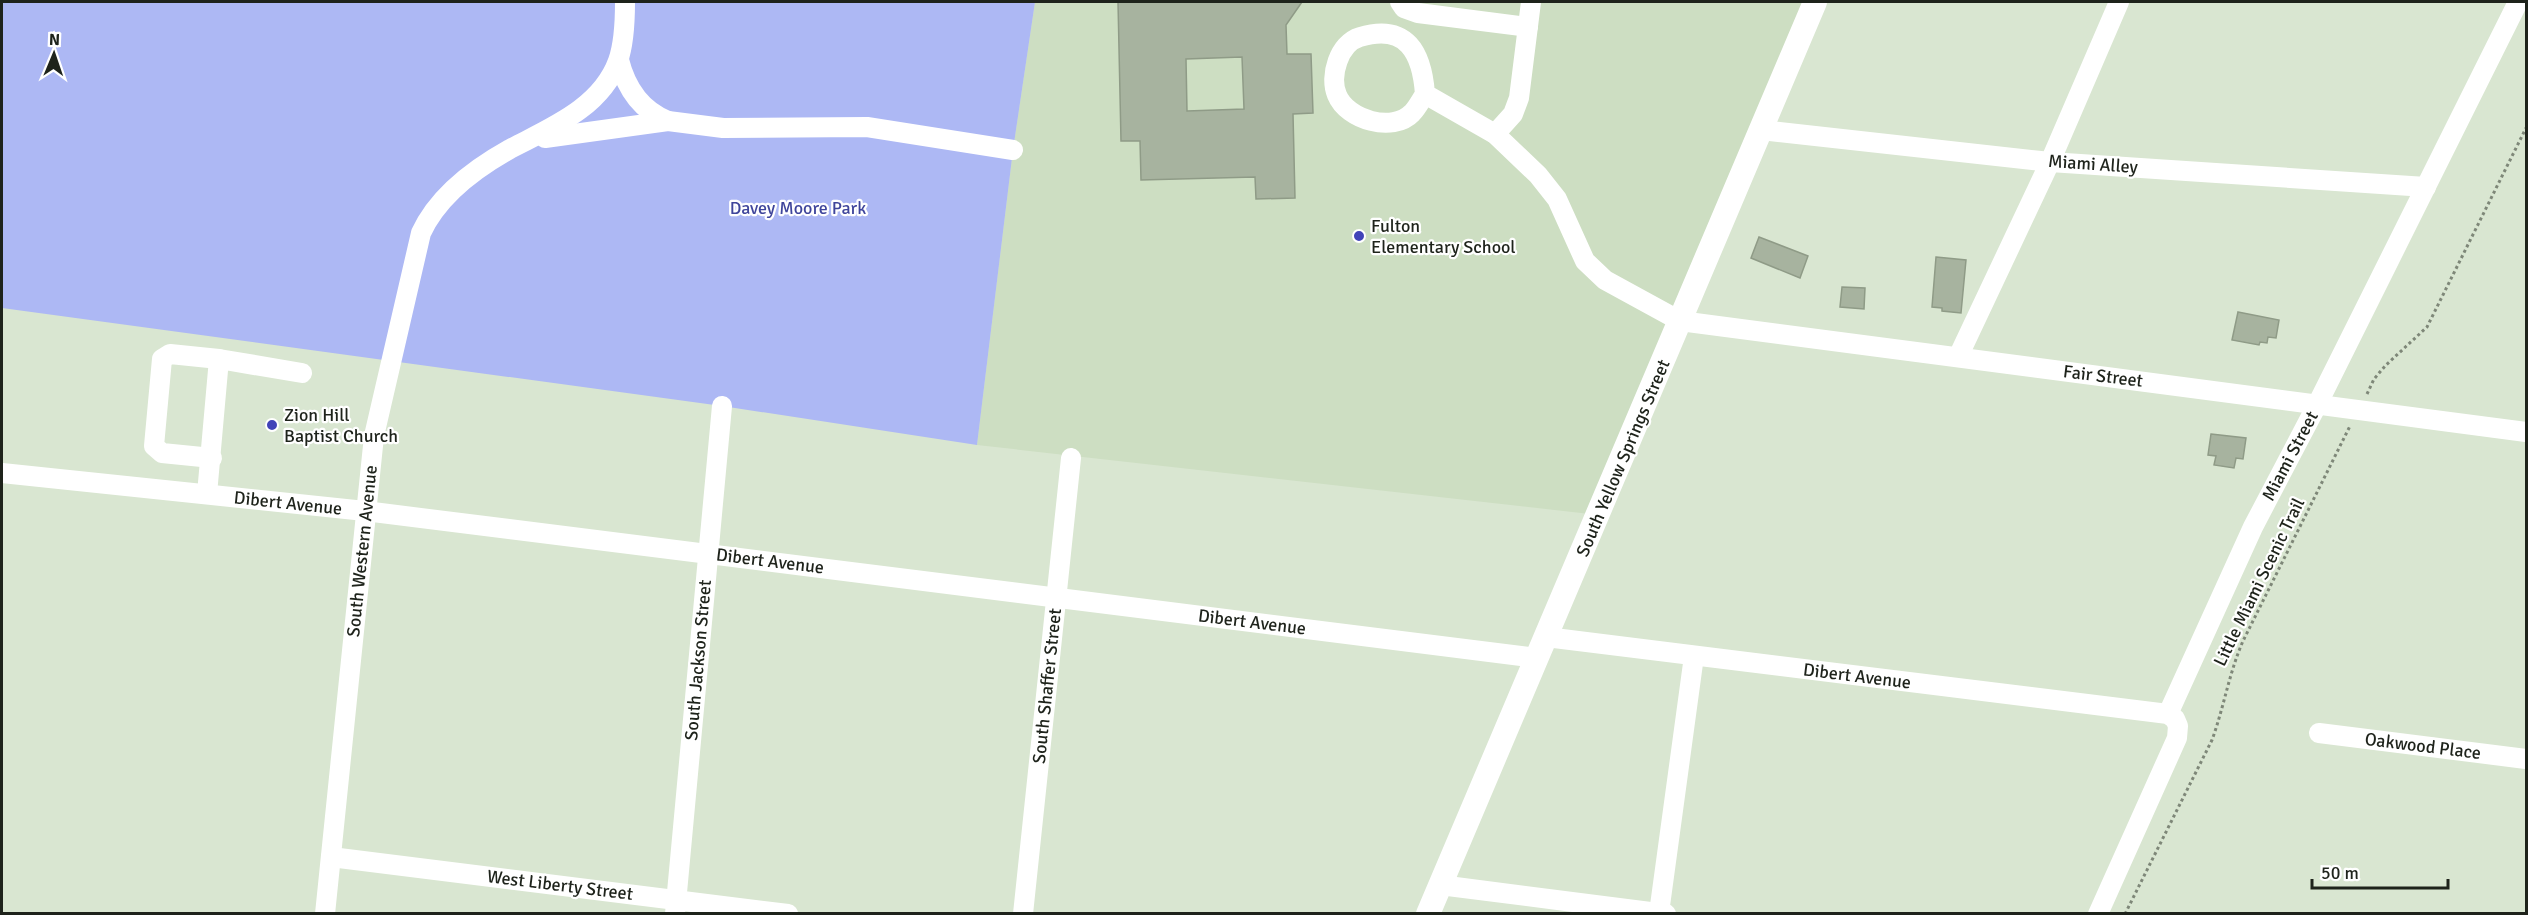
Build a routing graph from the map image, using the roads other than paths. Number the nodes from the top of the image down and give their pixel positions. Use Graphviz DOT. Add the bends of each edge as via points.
graph roads {
  1 [pos="625,2"];
  2 [pos="1400,2"];
  3 [pos="1531,2"];
  4 [pos="1815,2"];
  5 [pos="2119,2"];
  6 [pos="2518,2"];
  7 [pos="1528,27"];
  8 [pos="619,60"];
  9 [pos="1425,94"];
  10 [pos="668,121"];
  11 [pos="1761,130"];
  12 [pos="1496,134"];
  13 [pos="527,141"];
  14 [pos="1013,150"];
  15 [pos="2050,162"];
  16 [pos="2426,187"];
  17 [pos="1680,321"];
  18 [pos="1958,357"];
  19 [pos="219,358"];
  20 [pos="302,373"];
  21 [pos="2318,403"];
  22 [pos="722,406"];
  23 [pos="2526,432"];
  24 [pos="212,458"];
  25 [pos="1071,458"];
  26 [pos="2,473"];
  27 [pos="207,494"];
  28 [pos="365,511"];
  29 [pos="708,554"];
  30 [pos="1057,597"];
  31 [pos="1542,648"];
  32 [pos="1694,656"];
  33 [pos="2168,714"];
  34 [pos="2319,733"];
  35 [pos="2526,759"];
  36 [pos="331,857"];
  37 [pos="1440,885"];
  38 [pos="675,907"];
  39 [pos="1662,913"];
  40 [pos="325,914"];
  41 [pos="788,914"];
  42 [pos="1023,914"];
  43 [pos="1428,914"];
  44 [pos="2098,914"];
  1 -- 8 [label="street, South Western Avenue"];
  2 -- 7 [label="street" via="1404,8 1418,13"];
  3 -- 7 [label="street"];
  4 -- 11 [label="main road, South Yellow Springs Street"];
  5 -- 15 [label="street"];
  6 -- 16 [label="street, Miami Street"];
  7 -- 12 [label="street" via="1519,98 1514,114"];
  8 -- 10 [label="street" via="623,77 639,102 653,115"];
  8 -- 13 [label="street, South Western Avenue" via="590,101 571,117"];
  9 -- 9 [label="street" via="1412,114 1391,123 1372,122 1353,112 1337,96 1334,75 1340,56 1354,39 1373,33 1398,37 1416,51"];
  9 -- 12 [label="street"];
  10 -- 13 [label="street"];
  10 -- 14 [label="street" via="723,128 867,127"];
  11 -- 15 [label="street, Miami Alley"];
  11 -- 17 [label="main road, South Yellow Springs Street"];
  12 -- 17 [label="street" via="1557,199 1585,261 1605,280"];
  13 -- 28 [label="street, South Western Avenue" via="451,191 431,211 421,233 374,436"];
  15 -- 16 [label="street, Miami Alley"];
  15 -- 18 [label="street"];
  16 -- 21 [label="street, Miami Street"];
  17 -- 18 [label="street, Fair Street"];
  17 -- 31 [label="main road, South Yellow Springs Street"];
  18 -- 21 [label="street, Fair Street"];
  19 -- 20 [label="street"];
  19 -- 24 [label="street"];
  19 -- 24 [label="street" via="170,354 162,359 154,446 162,453"];
  21 -- 23 [label="street, Fair Street"];
  21 -- 33 [label="street, Miami Street" via="2253,527"];
  22 -- 29 [label="street, South Jackson Street"];
  24 -- 27 [label="street"];
  25 -- 30 [label="street, South Shaffer Street"];
  26 -- 27 [label="street, Dibert Avenue"];
  27 -- 28 [label="street, Dibert Avenue"];
  28 -- 29 [label="street, Dibert Avenue"];
  28 -- 36 [label="street, South Western Avenue"];
  29 -- 30 [label="street, Dibert Avenue"];
  29 -- 38 [label="street, South Jackson Street"];
  30 -- 31 [label="street, Dibert Avenue"];
  30 -- 42 [label="street, South Shaffer Street"];
  31 -- 32 [label="street, Dibert Avenue"];
  31 -- 37 [label="main road, South Yellow Springs Street"];
  32 -- 33 [label="street, Dibert Avenue"];
  32 -- 39 [label="street"];
  33 -- 44 [label="street" via="2175,718 2177,738"];
  34 -- 35 [label="street, Oakwood Place"];
  36 -- 38 [label="street, West Liberty Street"];
  36 -- 40 [label="street, South Western Avenue"];
  37 -- 39 [label="street"];
  37 -- 43 [label="main road, South Yellow Springs Street"];
  38 -- 41 [label="street, West Liberty Street"];
}
